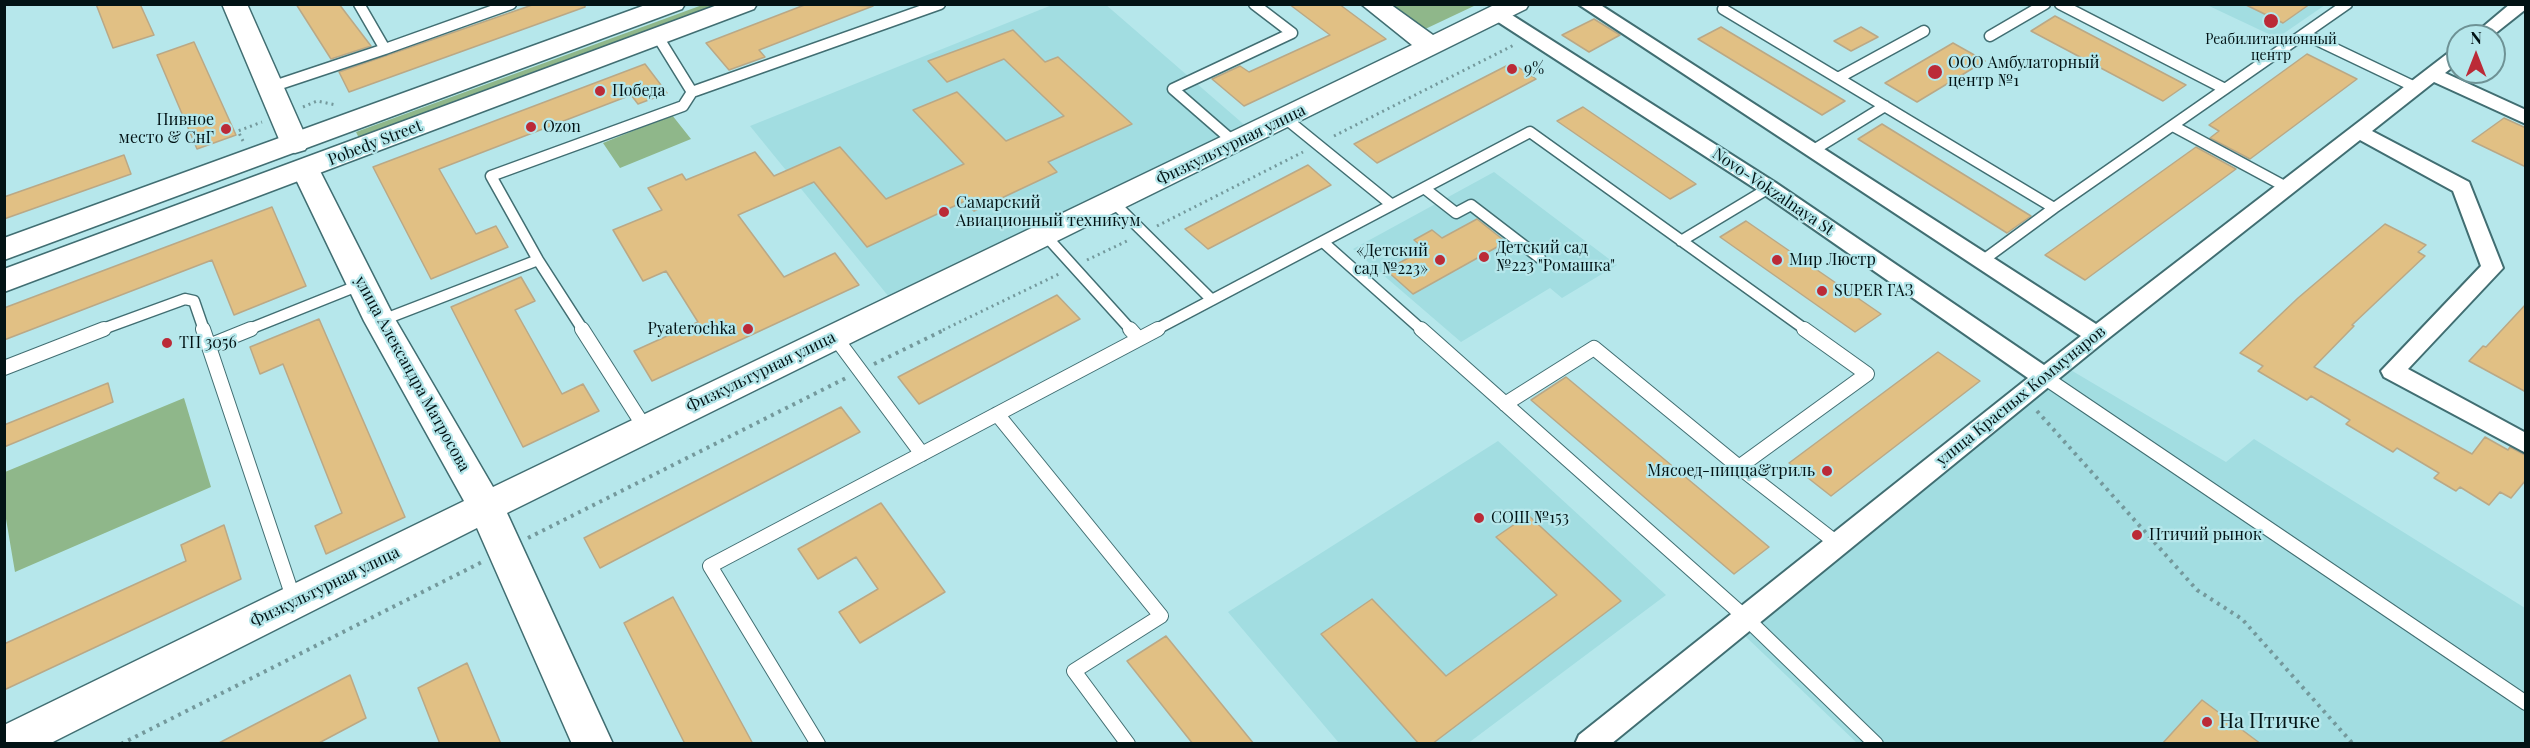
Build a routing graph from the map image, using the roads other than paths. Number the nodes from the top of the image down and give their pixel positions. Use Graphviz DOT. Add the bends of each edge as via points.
graph roads {
  1 [pos="234,4"];
  2 [pos="359,4"];
  3 [pos="511,4"];
  4 [pos="673,4"];
  5 [pos="745,4"];
  6 [pos="940,4"];
  7 [pos="1254,4"];
  8 [pos="1373,4"];
  9 [pos="1586,4"];
  10 [pos="1730,4"];
  11 [pos="2045,4"];
  12 [pos="2060,4"];
  13 [pos="2347,4"];
  14 [pos="2521,4"];
  15 [pos="1507,9"];
  16 [pos="2496,24"];
  17 [pos="1924,31"];
  18 [pos="2304,34"];
  19 [pos="1990,36"];
  20 [pos="658,37"];
  21 [pos="1431,46"];
  22 [pos="384,49"];
  23 [pos="2446,63"];
  24 [pos="2432,74"];
  25 [pos="1838,78"];
  26 [pos="271,87"];
  27 [pos="2415,87"];
  28 [pos="2225,89"];
  29 [pos="692,92"];
  30 [pos="1885,106"];
  31 [pos="1285,118"];
  32 [pos="2526,118"];
  33 [pos="2173,126"];
  34 [pos="2358,131"];
  35 [pos="1235,143"];
  36 [pos="1812,151"];
  37 [pos="300,157"];
  38 [pos="2286,187"];
  39 [pos="1424,188"];
  40 [pos="1769,188"];
  41 [pos="1113,202"];
  42 [pos="1392,205"];
  43 [pos="2054,208"];
  44 [pos="1045,235"];
  45 [pos="1681,241"];
  46 [pos="1323,242"];
  47 [pos="4,250"];
  48 [pos="1540,258"];
  49 [pos="538,260"];
  50 [pos="1982,261"];
  51 [pos="4,281"];
  52 [pos="362,284"];
  53 [pos="1212,300"];
  54 [pos="380,321"];
  55 [pos="2097,335"];
  56 [pos="835,337"];
  57 [pos="1139,339"];
  58 [pos="209,346"];
  59 [pos="4,368"];
  60 [pos="2044,377"];
  61 [pos="1505,404"];
  62 [pos="997,414"];
  63 [pos="645,428"];
  64 [pos="2526,444"];
  65 [pos="921,454"];
  66 [pos="1738,467"];
  67 [pos="486,507"];
  68 [pos="1838,544"];
  69 [pos="295,602"];
  70 [pos="1746,618"];
  71 [pos="2526,703"];
  72 [pos="7,744"];
  73 [pos="593,744"];
  74 [pos="818,744"];
  75 [pos="1128,744"];
  76 [pos="1589,744"];
  77 [pos="1876,744"];
  1 -- 26 [label="street, улица Александра Матросова"];
  2 -- 22 [label="lane"];
  3 -- 22 [label="lane"];
  4 -- 37 [label="street, Pobedy Street"];
  5 -- 20 [label="street, Pobedy Street"];
  6 -- 29 [label="lane"];
  7 -- 35 [label="lane" via="1292,33 1173,89"];
  8 -- 21 [label="street"];
  9 -- 36 [label="street"];
  10 -- 25 [label="lane" via="1723,9"];
  11 -- 19 [label="lane"];
  12 -- 28 [label="lane"];
  13 -- 18 [label="lane"];
  14 -- 16 [label="street"];
  15 -- 21 [label="street, Физкультурная улица"];
  15 -- 40 [label="street, Novo-Vokzalnaya St" via="1533,36"];
  17 -- 25 [label="lane"];
  18 -- 27 [label="lane"];
  18 -- 28 [label="lane"];
  20 -- 29 [label="lane"];
  20 -- 37 [label="street, Pobedy Street"];
  21 -- 31 [label="street, Физкультурная улица"];
  22 -- 26 [label="lane"];
  23 -- 24 [label="street, улица Красных Коммунаров"];
  24 -- 27 [label="street, улица Красных Коммунаров"];
  24 -- 32 [label="street"];
  25 -- 30 [label="lane"];
  26 -- 37 [label="street, улица Александра Матросова"];
  27 -- 34 [label="street, улица Красных Коммунаров"];
  28 -- 33 [label="lane"];
  29 -- 49 [label="lane" via="683,106 491,176"];
  30 -- 36 [label="lane"];
  30 -- 43 [label="lane"];
  31 -- 35 [label="street, Физкультурная улица"];
  31 -- 42 [label="lane"];
  33 -- 38 [label="lane"];
  33 -- 43 [label="lane"];
  34 -- 38 [label="street, улица Красных Коммунаров"];
  34 -- 64 [label="street" via="2462,187 2492,268 2392,370"];
  35 -- 41 [label="street, Физкультурная улица"];
  36 -- 50 [label="street"];
  37 -- 47 [label="street, Pobedy Street"];
  37 -- 51 [label="street, Pobedy Street"];
  37 -- 52 [label="street, улица Александра Матросова"];
  38 -- 55 [label="street, улица Красных Коммунаров"];
  39 -- 42 [label="lane"];
  39 -- 45 [label="lane" via="1530,132"];
  39 -- 48 [label="lane" via="1456,213 1471,205"];
  40 -- 45 [label="lane"];
  40 -- 60 [label="street, Novo-Vokzalnaya St"];
  41 -- 44 [label="street, Физкультурная улица"];
  41 -- 53 [label="lane"];
  42 -- 46 [label="lane"];
  43 -- 50 [label="lane"];
  44 -- 56 [label="street, Физкультурная улица"];
  44 -- 57 [label="lane"];
  45 -- 66 [label="lane" via="1867,375"];
  46 -- 53 [label="lane"];
  46 -- 61 [label="lane"];
  49 -- 54 [label="lane"];
  49 -- 63 [label="lane"];
  50 -- 55 [label="street"];
  52 -- 54 [label="street, улица Александра Матросова"];
  52 -- 58 [label="lane"];
  53 -- 57 [label="lane"];
  54 -- 67 [label="street, улица Александра Матросова"];
  55 -- 60 [label="street, улица Красных Коммунаров"];
  56 -- 63 [label="street, Физкультурная улица"];
  56 -- 65 [label="lane"];
  57 -- 62 [label="lane"];
  58 -- 59 [label="lane" via="194,301 185,299"];
  58 -- 69 [label="lane"];
  60 -- 68 [label="street, улица Красных Коммунаров"];
  60 -- 71 [label="lane"];
  61 -- 66 [label="lane" via="1594,348"];
  61 -- 70 [label="lane"];
  62 -- 65 [label="lane"];
  62 -- 75 [label="lane" via="1161,616 1074,671"];
  63 -- 67 [label="street, Физкультурная улица"];
  65 -- 74 [label="lane" via="710,566"];
  66 -- 68 [label="lane"];
  67 -- 69 [label="street, Физкультурная улица"];
  67 -- 73 [label="street, улица Александра Матросова"];
  68 -- 70 [label="street, улица Красных Коммунаров"];
  69 -- 72 [label="street, Физкультурная улица"];
  70 -- 76 [label="street, улица Красных Коммунаров"];
  70 -- 77 [label="lane"];
}
